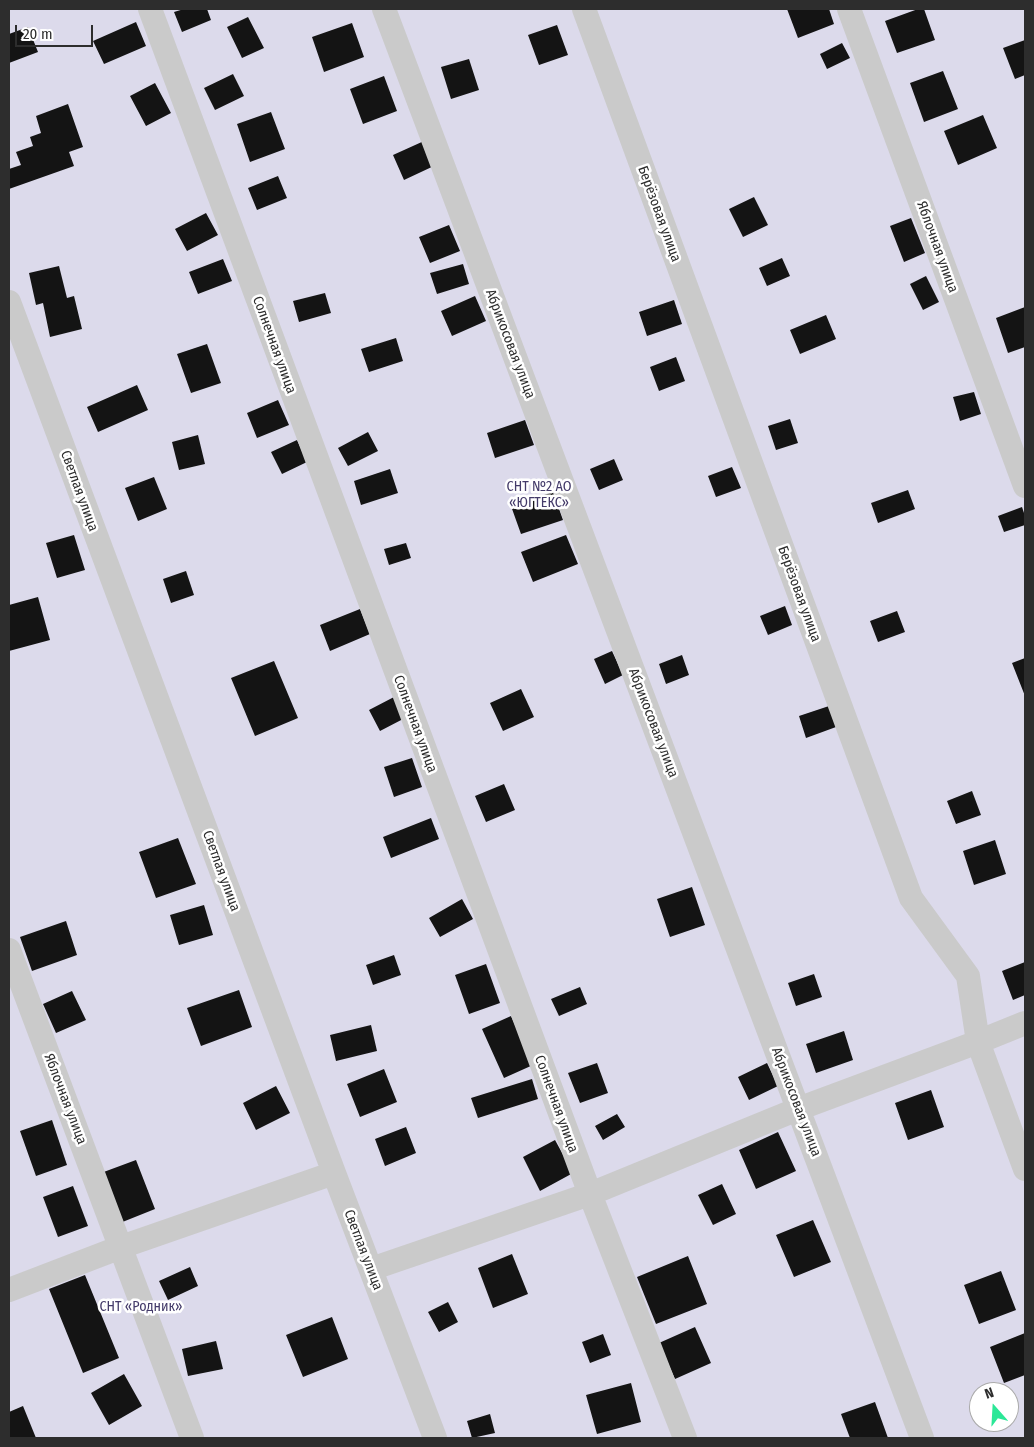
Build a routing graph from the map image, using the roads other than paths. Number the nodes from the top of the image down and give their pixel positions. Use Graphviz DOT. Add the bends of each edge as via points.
graph roads {
  1 [pos="150,9"];
  2 [pos="384,9"];
  3 [pos="584,9"];
  4 [pos="849,9"];
  5 [pos="9,302"];
  6 [pos="1025,486"];
  7 [pos="9,950"];
  8 [pos="1025,1023"];
  9 [pos="978,1042"];
  10 [pos="798,1109"];
  11 [pos="1025,1169"];
  12 [pos="334,1173"];
  13 [pos="590,1194"];
  14 [pos="121,1247"];
  15 [pos="370,1269"];
  16 [pos="9,1290"];
  17 [pos="192,1438"];
  18 [pos="435,1438"];
  19 [pos="685,1438"];
  20 [pos="922,1438"];
  1 -- 13 [label="street, Солнечная улица"];
  2 -- 10 [label="street, Абрикосовая улица"];
  3 -- 9 [label="street, Берёзовая улица" via="911,898 968,976"];
  4 -- 6 [label="street, Яблочная улица"];
  5 -- 12 [label="street, Светлая улица"];
  7 -- 14 [label="street, Яблочная улица"];
  8 -- 9 [label="street"];
  9 -- 10 [label="street"];
  9 -- 11 [label="street, Берёзовая улица"];
  10 -- 13 [label="street"];
  10 -- 20 [label="street, Абрикосовая улица"];
  12 -- 14 [label="street"];
  12 -- 15 [label="street, Светлая улица"];
  13 -- 15 [label="street"];
  13 -- 19 [label="street, Солнечная улица"];
  14 -- 16 [label="street"];
  14 -- 17 [label="street, Яблочная улица"];
  15 -- 18 [label="street, Светлая улица"];
}
